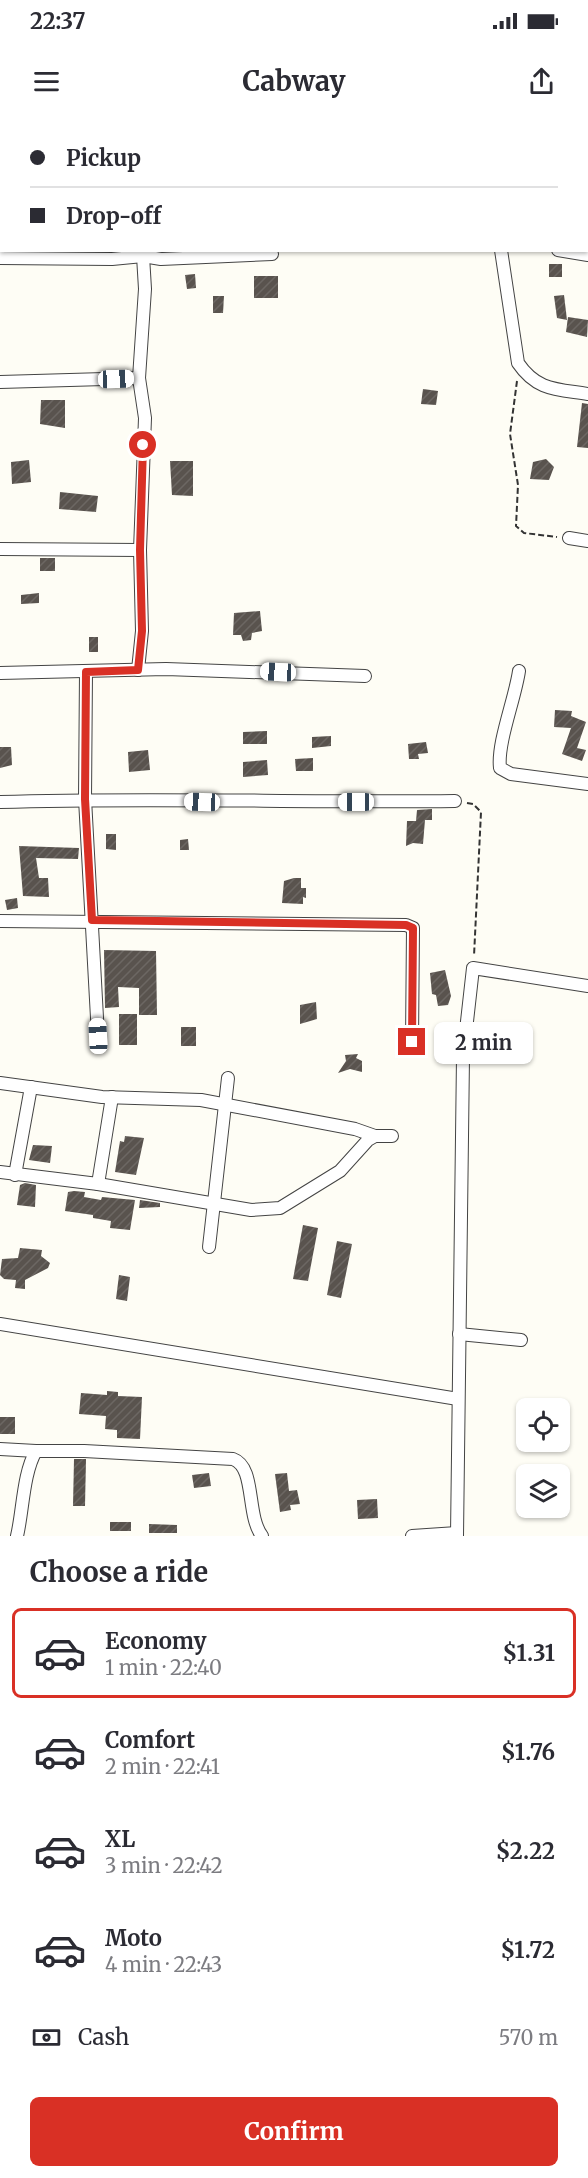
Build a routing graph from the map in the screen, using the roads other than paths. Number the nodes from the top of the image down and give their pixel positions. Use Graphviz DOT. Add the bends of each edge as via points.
graph roads {
  1 [pos="501,252"];
  2 [pos="570,252"];
  3 [pos="143,253"];
  4 [pos="272,254"];
  5 [pos="588,255"];
  6 [pos="0,258"];
  7 [pos="139,378"];
  8 [pos="0,382"];
  9 [pos="588,394"];
  10 [pos="569,538"];
  11 [pos="588,541"];
  12 [pos="0,549"];
  13 [pos="140,550"];
  14 [pos="138,670"];
  15 [pos="519,671"];
  16 [pos="86,672"];
  17 [pos="0,673"];
  18 [pos="365,676"];
  19 [pos="588,784"];
  20 [pos="85,799"];
  21 [pos="455,801"];
  22 [pos="0,802"];
  23 [pos="92,920"];
  24 [pos="0,921"];
  25 [pos="588,986"];
  26 [pos="98,1036"];
  27 [pos="412,1042"];
  28 [pos="228,1078"];
  29 [pos="0,1083"];
  30 [pos="31,1087"];
  31 [pos="112,1097"];
  32 [pos="225,1106"];
  33 [pos="375,1136"];
  34 [pos="392,1136"];
  35 [pos="0,1172"];
  36 [pos="15,1174"];
  37 [pos="98,1184"];
  38 [pos="215,1202"];
  39 [pos="209,1246"];
  40 [pos="0,1324"];
  41 [pos="459,1334"];
  42 [pos="521,1340"];
  43 [pos="458,1399"];
  44 [pos="0,1449"];
  45 [pos="36,1452"];
  46 [pos="457,1535"];
  47 [pos="17,1536"];
  48 [pos="262,1536"];
  49 [pos="412,1536"];
  1 -- 9 [label="street" via="518,363 539,386"];
  2 -- 5 [label="street"];
  3 -- 4 [label="street" via="161,259"];
  3 -- 6 [label="street" via="112,259"];
  3 -- 7 [label="street" via="145,289"];
  7 -- 8 [label="street"];
  7 -- 13 [label="street" via="145,418"];
  10 -- 11 [label="street"];
  12 -- 13 [label="street"];
  13 -- 14 [label="street" via="142,631"];
  14 -- 16 [label="street"];
  14 -- 18 [label="street"];
  15 -- 19 [label="street" via="499,757 500,768 511,774"];
  16 -- 17 [label="street"];
  16 -- 20 [label="street"];
  20 -- 21 [label="street"];
  20 -- 22 [label="street"];
  20 -- 23 [label="street"];
  23 -- 24 [label="street"];
  23 -- 26 [label="street"];
  23 -- 27 [label="street" via="406,925 413,928"];
  25 -- 41 [label="street" via="473,968 463,1057"];
  28 -- 32 [label="street"];
  29 -- 30 [label="street"];
  30 -- 31 [label="street"];
  30 -- 36 [label="street"];
  31 -- 32 [label="street" via="201,1100"];
  31 -- 37 [label="street"];
  32 -- 33 [label="street"];
  32 -- 38 [label="street"];
  33 -- 34 [label="street"];
  33 -- 38 [label="street" via="340,1171 280,1208 252,1210"];
  35 -- 36 [label="street"];
  36 -- 37 [label="street"];
  37 -- 38 [label="street"];
  38 -- 39 [label="street"];
  40 -- 43 [label="street"];
  41 -- 42 [label="street"];
  41 -- 43 [label="street"];
  43 -- 46 [label="street"];
  44 -- 45 [label="street"];
  45 -- 47 [label="street" via="29,1462"];
  45 -- 48 [label="street" via="233,1458 246,1469 254,1525"];
  46 -- 49 [label="street"];
}
